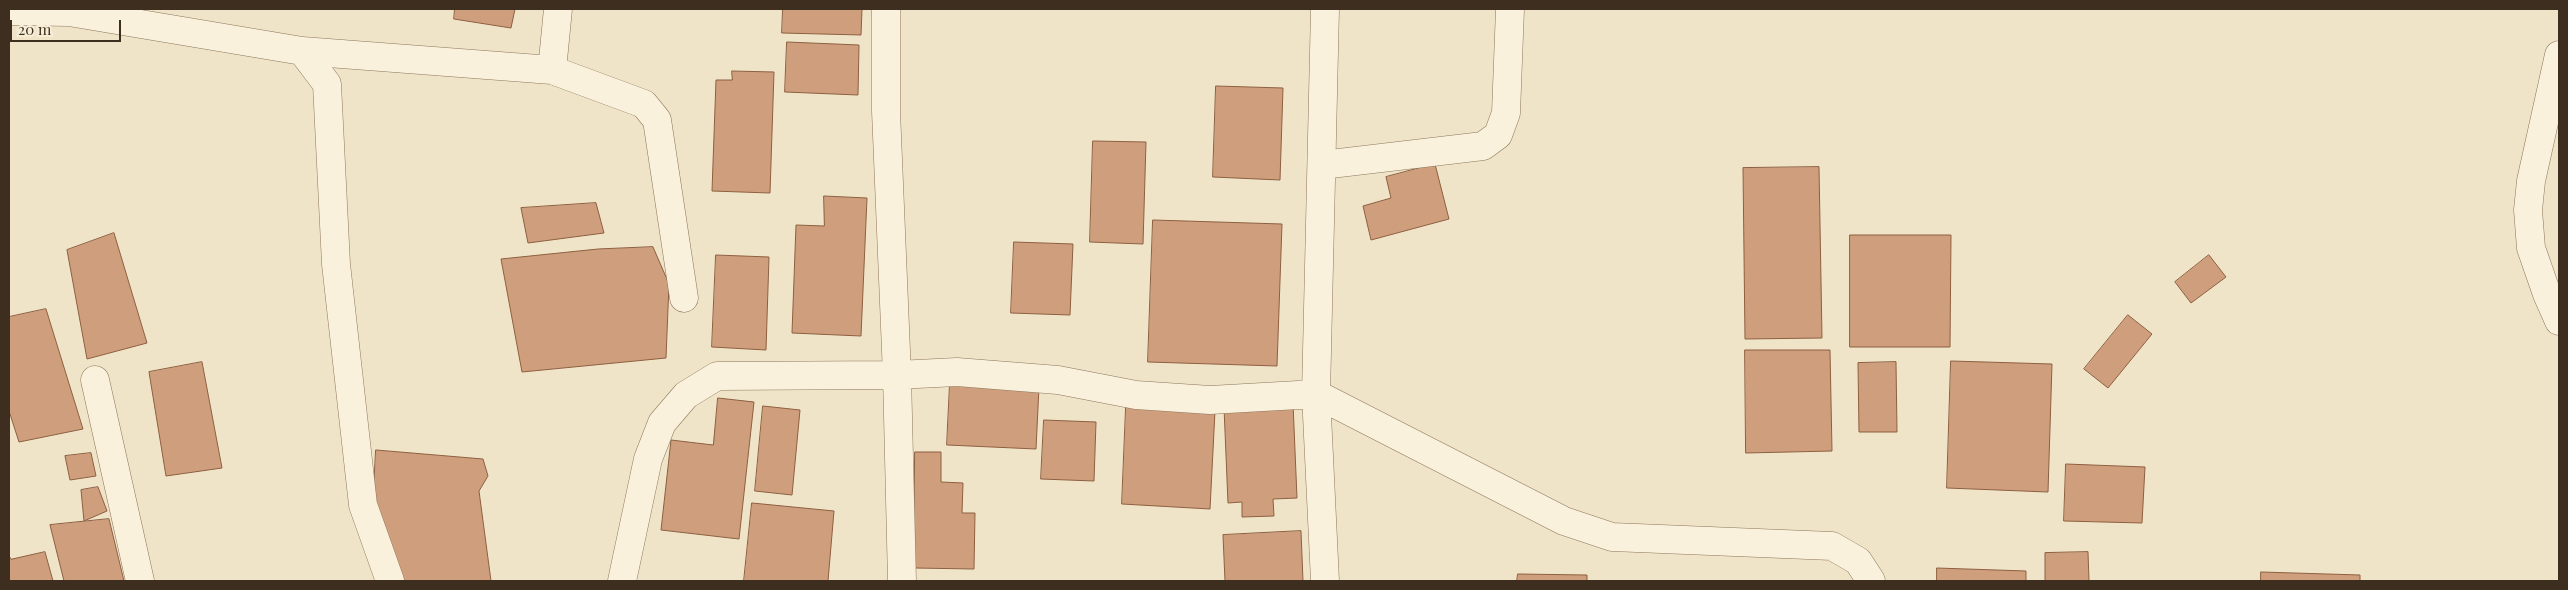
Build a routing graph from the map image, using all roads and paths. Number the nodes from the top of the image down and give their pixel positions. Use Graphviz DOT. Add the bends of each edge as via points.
graph roads {
  1 [pos="558,9"];
  2 [pos="886,9"];
  3 [pos="1325,9"];
  4 [pos="1510,9"];
  5 [pos="9,11"];
  6 [pos="302,51"];
  7 [pos="2559,55"];
  8 [pos="552,70"];
  9 [pos="1322,165"];
  10 [pos="684,298"];
  11 [pos="2559,321"];
  12 [pos="897,375"];
  13 [pos="95,380"];
  14 [pos="1316,394"];
  15 [pos="140,581"];
  16 [pos="390,581"];
  17 [pos="622,581"];
  18 [pos="902,581"];
  19 [pos="1325,581"];
  20 [pos="1871,581"];
  1 -- 8 [label="street"];
  2 -- 12 [label="street" via="886,111"];
  3 -- 9 [label="street"];
  4 -- 9 [label="street" via="1506,113 1498,135 1482,146"];
  5 -- 6 [label="street" via="69,12"];
  6 -- 8 [label="street"];
  6 -- 16 [label="street" via="327,84 336,264 364,505"];
  7 -- 11 [label="street" via="2531,181 2528,210 2531,248"];
  8 -- 10 [label="street" via="644,104 657,120"];
  9 -- 14 [label="street"];
  12 -- 14 [label="street" via="957,372 1058,380 1136,396 1210,400"];
  12 -- 17 [label="street" via="718,376 686,396 662,423 648,459"];
  12 -- 18 [label="street"];
  13 -- 15 [label="street"];
  14 -- 19 [label="street"];
  14 -- 20 [label="street" via="1564,521 1588,530 1612,537 1832,546 1858,561"];
}
